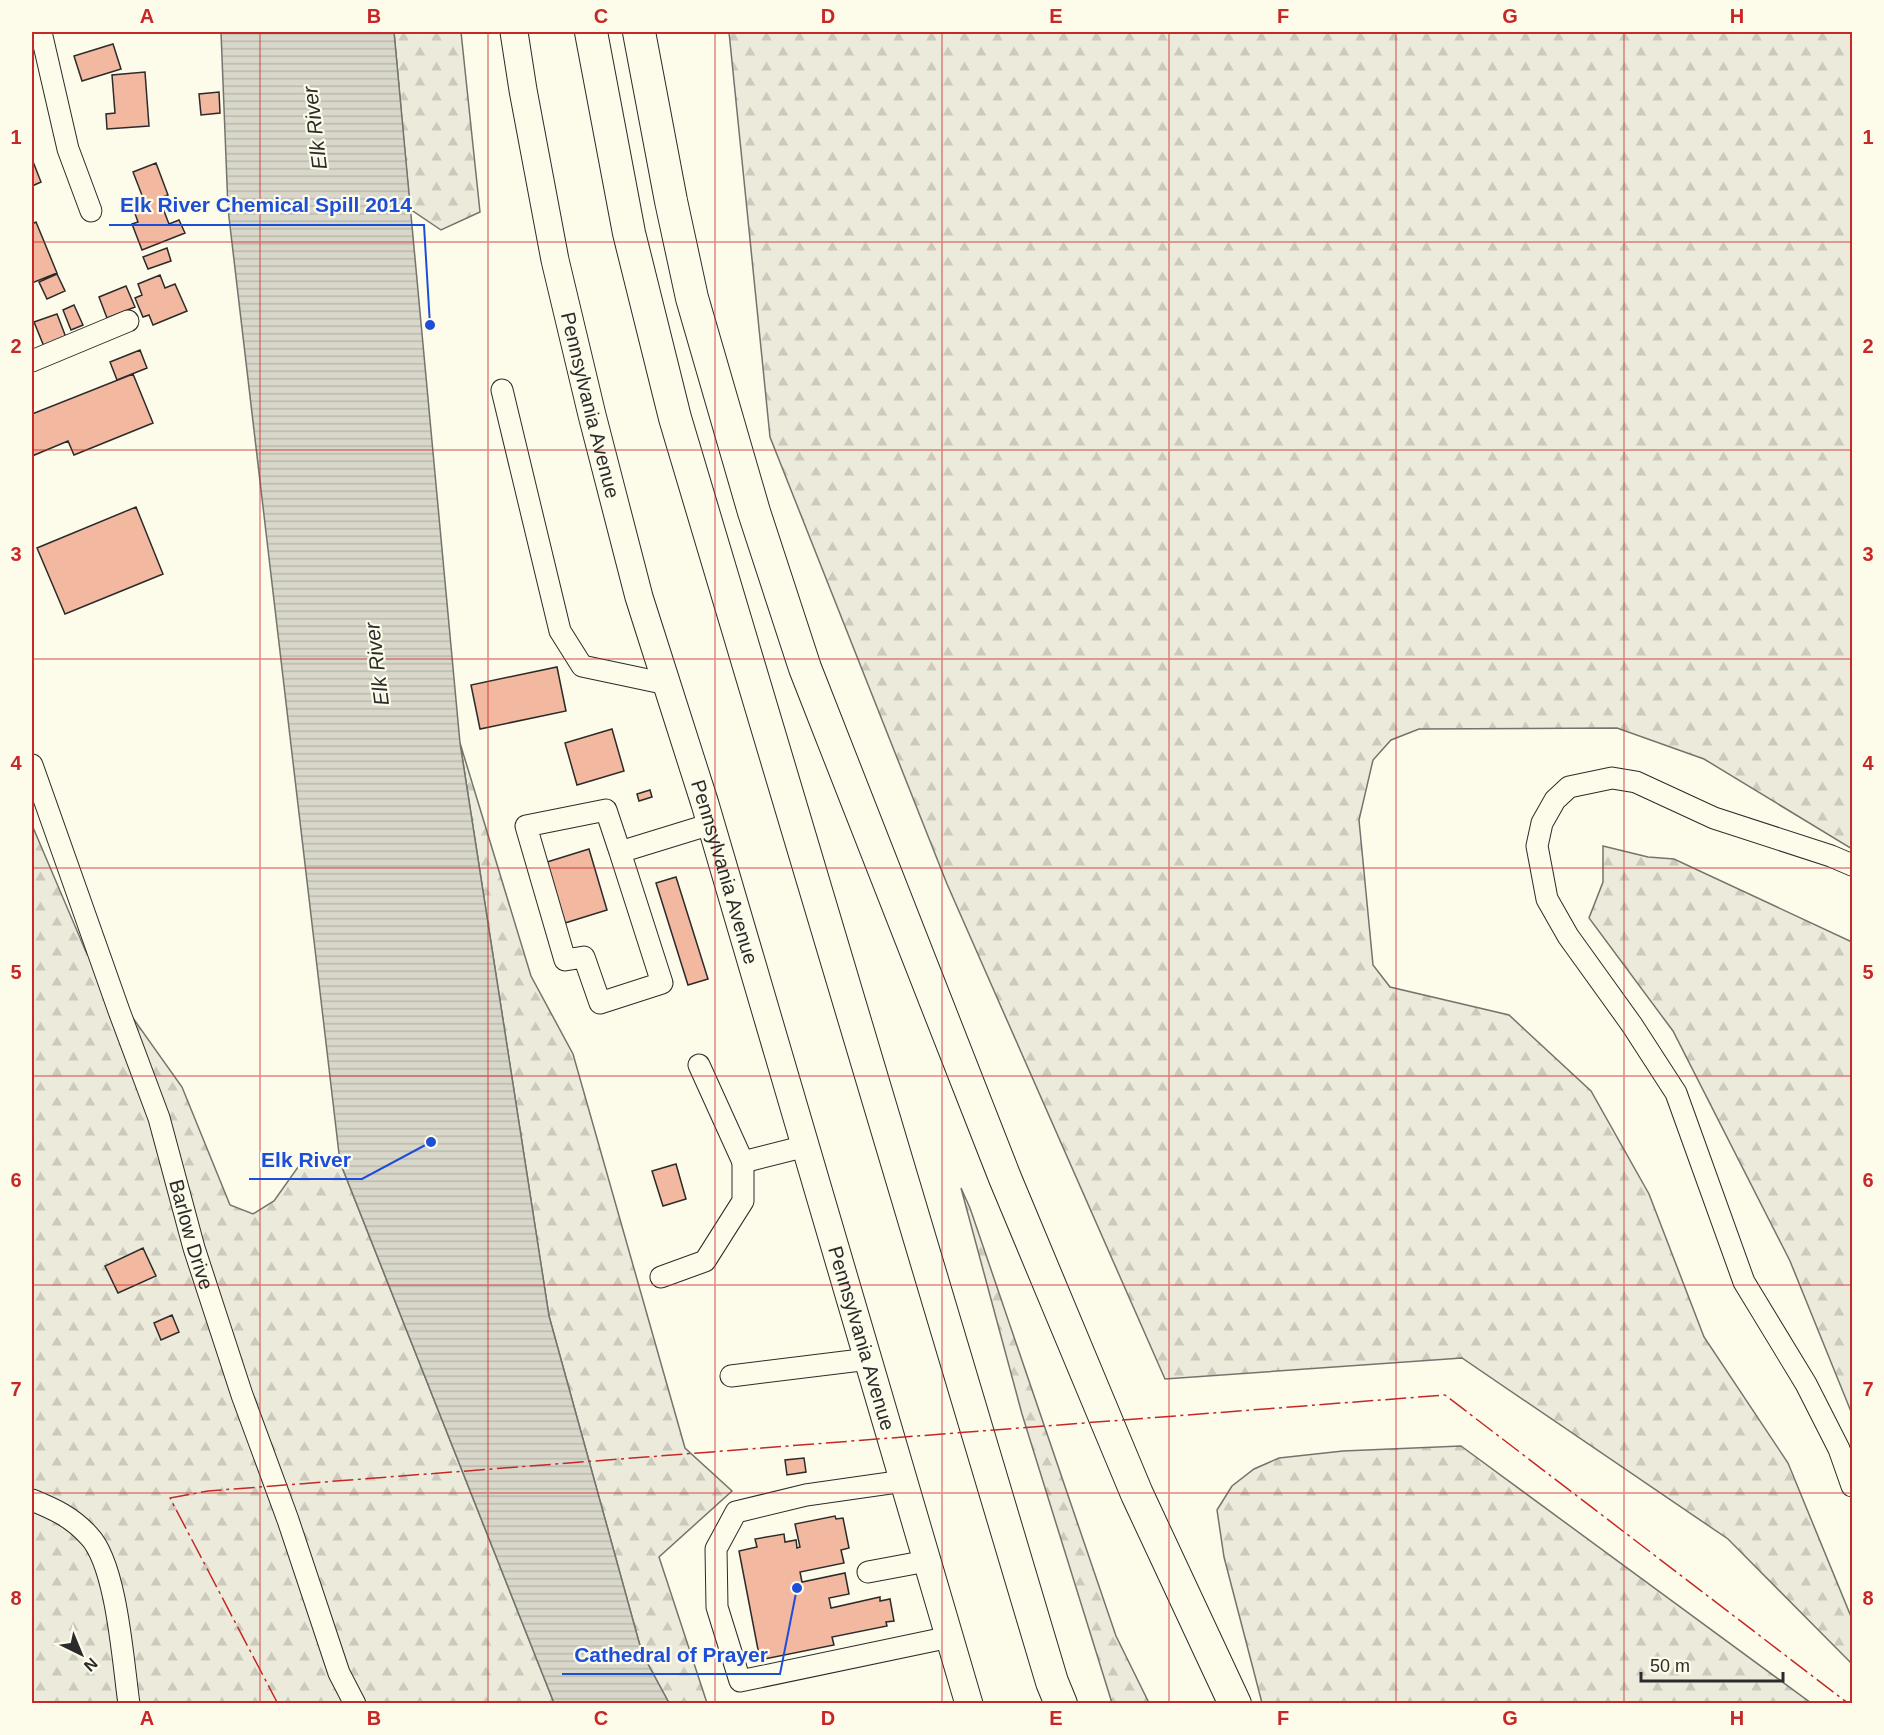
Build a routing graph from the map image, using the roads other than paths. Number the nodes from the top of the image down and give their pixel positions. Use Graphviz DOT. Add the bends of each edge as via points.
graph roads {
  1 [pos="41,32"];
  2 [pos="514,32"];
  3 [pos="591,32"];
  4 [pos="639,32"];
  5 [pos="91,211"];
  6 [pos="128,321"];
  7 [pos="32,361"];
  8 [pos="502,390"];
  9 [pos="667,684"];
  10 [pos="32,765"];
  11 [pos="711,824"];
  12 [pos="620,852"];
  13 [pos="1852,865"];
  14 [pos="699,1065"];
  15 [pos="806,1146"];
  16 [pos="743,1162"];
  17 [pos="661,1277"];
  18 [pos="869,1359"];
  19 [pos="731,1376"];
  20 [pos="904,1481"];
  21 [pos="1852,1486"];
  22 [pos="1137,1494"];
  23 [pos="32,1500"];
  24 [pos="927,1561"];
  25 [pos="868,1572"];
  26 [pos="950,1637"];
  27 [pos="1057,1696"];
  28 [pos="129,1704"];
  29 [pos="355,1704"];
  30 [pos="969,1704"];
  31 [pos="1219,1704"];
  32 [pos="1235,1704"];
  1 -- 5 [label="street" via="68,149"];
  2 -- 9 [label="main road, Pennsylvania Avenue" via="558,271 639,597"];
  3 -- 27 [label="highway" via="629,233 675,418"];
  4 -- 22 [label="highway" via="692,298 754,512 806,668 1005,1178"];
  6 -- 7 [label="street"];
  8 -- 9 [label="street" via="560,631 582,666"];
  9 -- 11 [label="main road, Pennsylvania Avenue"];
  10 -- 29 [label="street, Barlow Drive" via="159,1118 194,1248 242,1395 339,1673"];
  11 -- 12 [label="street"];
  11 -- 15 [label="main road, Pennsylvania Avenue"];
  12 -- 12 [label="street" via="606,810 526,826 565,960 584,957 600,1003 662,983"];
  13 -- 21 [label="street" via="1714,818 1636,783 1612,778 1569,787 1542,823 1537,846 1547,899 1676,1094 1744,1282 1806,1384 1839,1449"];
  14 -- 16 [label="street"];
  15 -- 16 [label="street"];
  15 -- 18 [label="main road, Pennsylvania Avenue"];
  16 -- 17 [label="street" via="743,1201 705,1262"];
  18 -- 19 [label="street"];
  18 -- 20 [label="main road, Pennsylvania Avenue"];
  20 -- 24 [label="main road, Pennsylvania Avenue"];
  20 -- 26 [label="street" via="806,1495 736,1512 717,1549 717,1607 731,1657 740,1681"];
  22 -- 31 [label="highway"];
  22 -- 32 [label="highway"];
  23 -- 28 [label="street" via="62,1512 90,1537 101,1554 115,1603"];
  24 -- 25 [label="street"];
  24 -- 26 [label="main road, Pennsylvania Avenue"];
  26 -- 30 [label="main road, Pennsylvania Avenue"];
}
